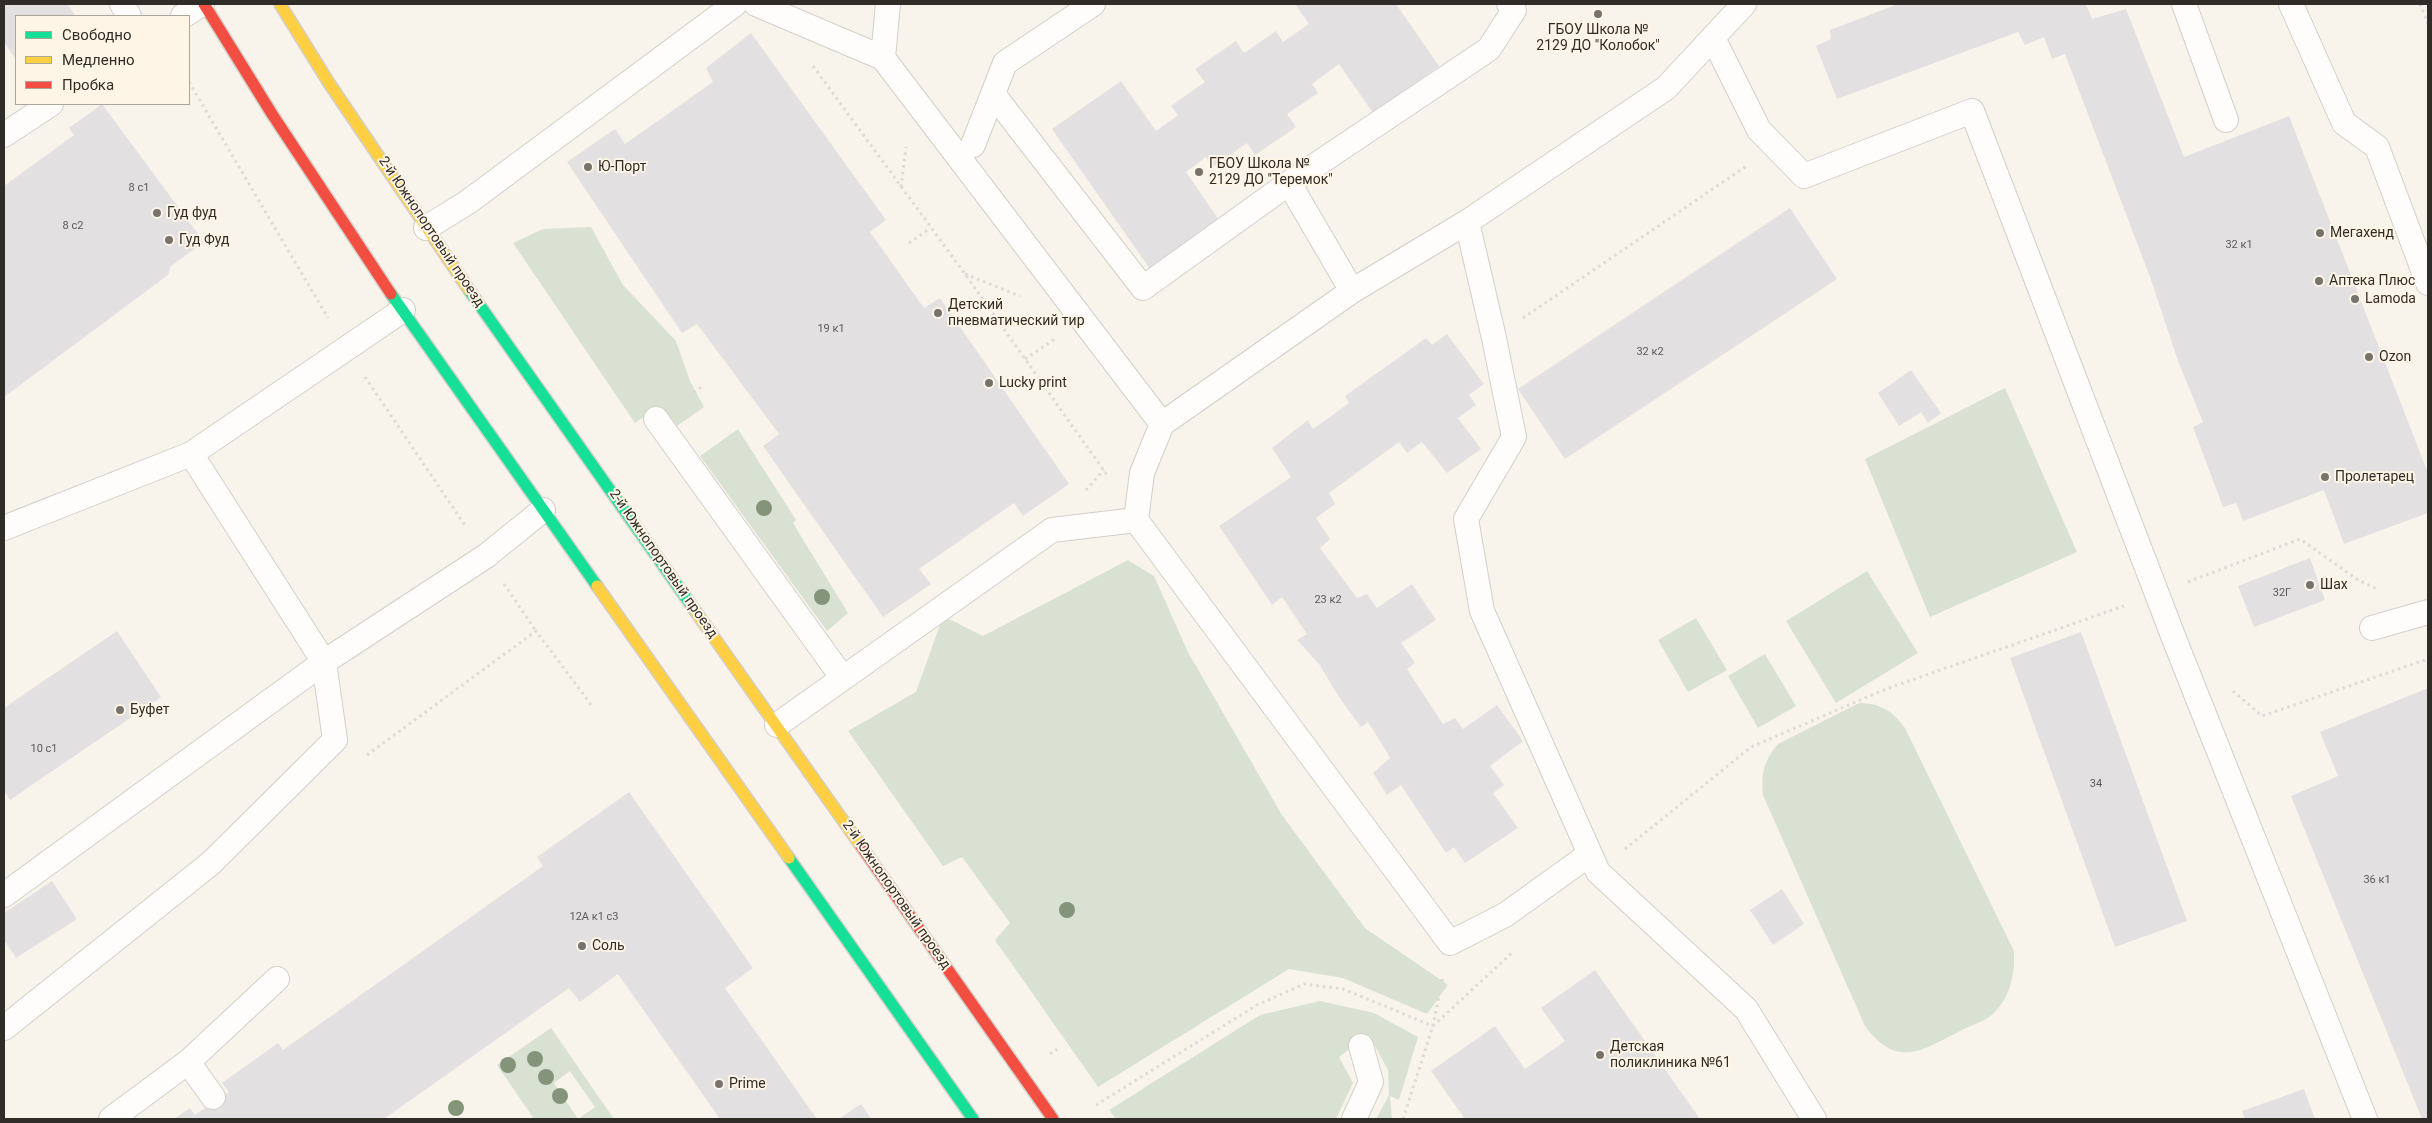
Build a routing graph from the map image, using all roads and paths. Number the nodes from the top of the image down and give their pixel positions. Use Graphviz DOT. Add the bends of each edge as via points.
graph roads {
  1 [pos="122,4"];
  2 [pos="203,4"];
  3 [pos="280,4"];
  4 [pos="735,4"];
  5 [pos="756,4"];
  6 [pos="888,4"];
  7 [pos="1093,4"];
  8 [pos="1509,4"];
  9 [pos="1744,4"];
  10 [pos="2184,4"];
  11 [pos="2291,4"];
  12 [pos="2420,4"];
  13 [pos="128,15"];
  14 [pos="185,15"];
  15 [pos="2428,24"];
  16 [pos="1713,38"];
  17 [pos="883,58"];
  18 [pos="810,63"];
  19 [pos="190,84"];
  20 [pos="993,94"];
  21 [pos="49,105"];
  22 [pos="2226,120"];
  23 [pos="4,135"];
  24 [pos="973,145"];
  25 [pos="1775,146"];
  26 [pos="1289,183"];
  27 [pos="1467,222"];
  28 [pos="426,228"];
  29 [pos="931,228"];
  30 [pos="909,243"];
  31 [pos="2428,283"];
  32 [pos="1352,290"];
  33 [pos="323,309"];
  34 [pos="403,310"];
  35 [pos="1494,338"];
  36 [pos="380,399"];
  37 [pos="656,419"];
  38 [pos="1162,424"];
  39 [pos="191,454"];
  40 [pos="1109,478"];
  41 [pos="454,509"];
  42 [pos="544,510"];
  43 [pos="1136,520"];
  44 [pos="4,528"];
  45 [pos="2157,594"];
  46 [pos="519,606"];
  47 [pos="2428,612"];
  48 [pos="2372,628"];
  49 [pos="536,631"];
  50 [pos="2428,659"];
  51 [pos="324,662"];
  52 [pos="842,678"];
  53 [pos="2226,685"];
  54 [pos="592,706"];
  55 [pos="777,725"];
  56 [pos="335,740"];
  57 [pos="1594,863"];
  58 [pos="4,895"];
  59 [pos="1519,946"];
  60 [pos="1445,969"];
  61 [pos="277,979"];
  62 [pos="1433,1026"];
  63 [pos="4,1028"];
  64 [pos="1361,1046"];
  65 [pos="188,1062"];
  66 [pos="213,1097"];
  67 [pos="1096,1105"];
  68 [pos="111,1119"];
  69 [pos="973,1119"];
  70 [pos="1053,1119"];
  71 [pos="1354,1119"];
  72 [pos="1403,1119"];
  73 [pos="1814,1119"];
  74 [pos="2365,1119"];
  1 -- 13 [label="lane"];
  2 -- 14 [label="lane"];
  2 -- 34 [label="main road"];
  3 -- 28 [label="main road, 2-й Южнопортовый проезд"];
  4 -- 28 [label="lane" via="468,202"];
  5 -- 17 [label="lane"];
  6 -- 17 [label="lane"];
  7 -- 20 [label="lane" via="1005,62"];
  8 -- 26 [label="lane" via="1514,10 1489,49"];
  9 -- 16 [label="lane"];
  10 -- 22 [label="lane"];
  11 -- 31 [label="lane" via="2344,124 2377,147"];
  12 -- 15 [label="path"];
  16 -- 25 [label="lane" via="1759,130"];
  16 -- 27 [label="lane" via="1666,88"];
  17 -- 38 [label="lane"];
  18 -- 29 [label="path"];
  19 -- 33 [label="path"];
  20 -- 24 [label="lane"];
  20 -- 26 [label="lane" via="1143,288"];
  21 -- 23 [label="lane"];
  25 -- 35 [label="path"];
  25 -- 45 [label="lane" via="1804,176 1972,111"];
  26 -- 32 [label="lane"];
  27 -- 32 [label="lane"];
  27 -- 35 [label="lane"];
  28 -- 55 [label="main road, 2-й Южнопортовый проезд"];
  29 -- 30 [label="path"];
  29 -- 40 [label="path"];
  32 -- 38 [label="lane"];
  34 -- 39 [label="lane"];
  34 -- 42 [label="main road"];
  35 -- 57 [label="lane" via="1514,437 1466,519 1482,611"];
  36 -- 41 [label="path"];
  37 -- 52 [label="lane"];
  38 -- 43 [label="lane" via="1142,473"];
  39 -- 44 [label="lane"];
  39 -- 51 [label="lane"];
  42 -- 51 [label="lane" via="486,556"];
  42 -- 69 [label="main road"];
  43 -- 52 [label="lane" via="1052,530"];
  43 -- 57 [label="lane" via="1450,943 1504,916"];
  45 -- 47 [label="path" via="2300,539 2358,580"];
  45 -- 57 [label="path" via="1886,688 1751,747"];
  45 -- 74 [label="lane"];
  46 -- 49 [label="path"];
  47 -- 48 [label="lane"];
  49 -- 54 [label="path"];
  49 -- 56 [label="path" via="355,764"];
  50 -- 53 [label="path" via="2262,716"];
  51 -- 56 [label="lane"];
  51 -- 58 [label="lane"];
  52 -- 55 [label="lane"];
  55 -- 70 [label="main road, 2-й Южнопортовый проезд"];
  56 -- 63 [label="lane" via="211,863"];
  57 -- 73 [label="lane" via="1746,1008"];
  59 -- 62 [label="path"];
  60 -- 62 [label="path"];
  61 -- 65 [label="lane"];
  62 -- 67 [label="path" via="1343,989 1304,984 1257,1006"];
  62 -- 72 [label="path"];
  64 -- 71 [label="lane" via="1371,1082"];
  65 -- 66 [label="lane"];
  65 -- 68 [label="lane"];
}
